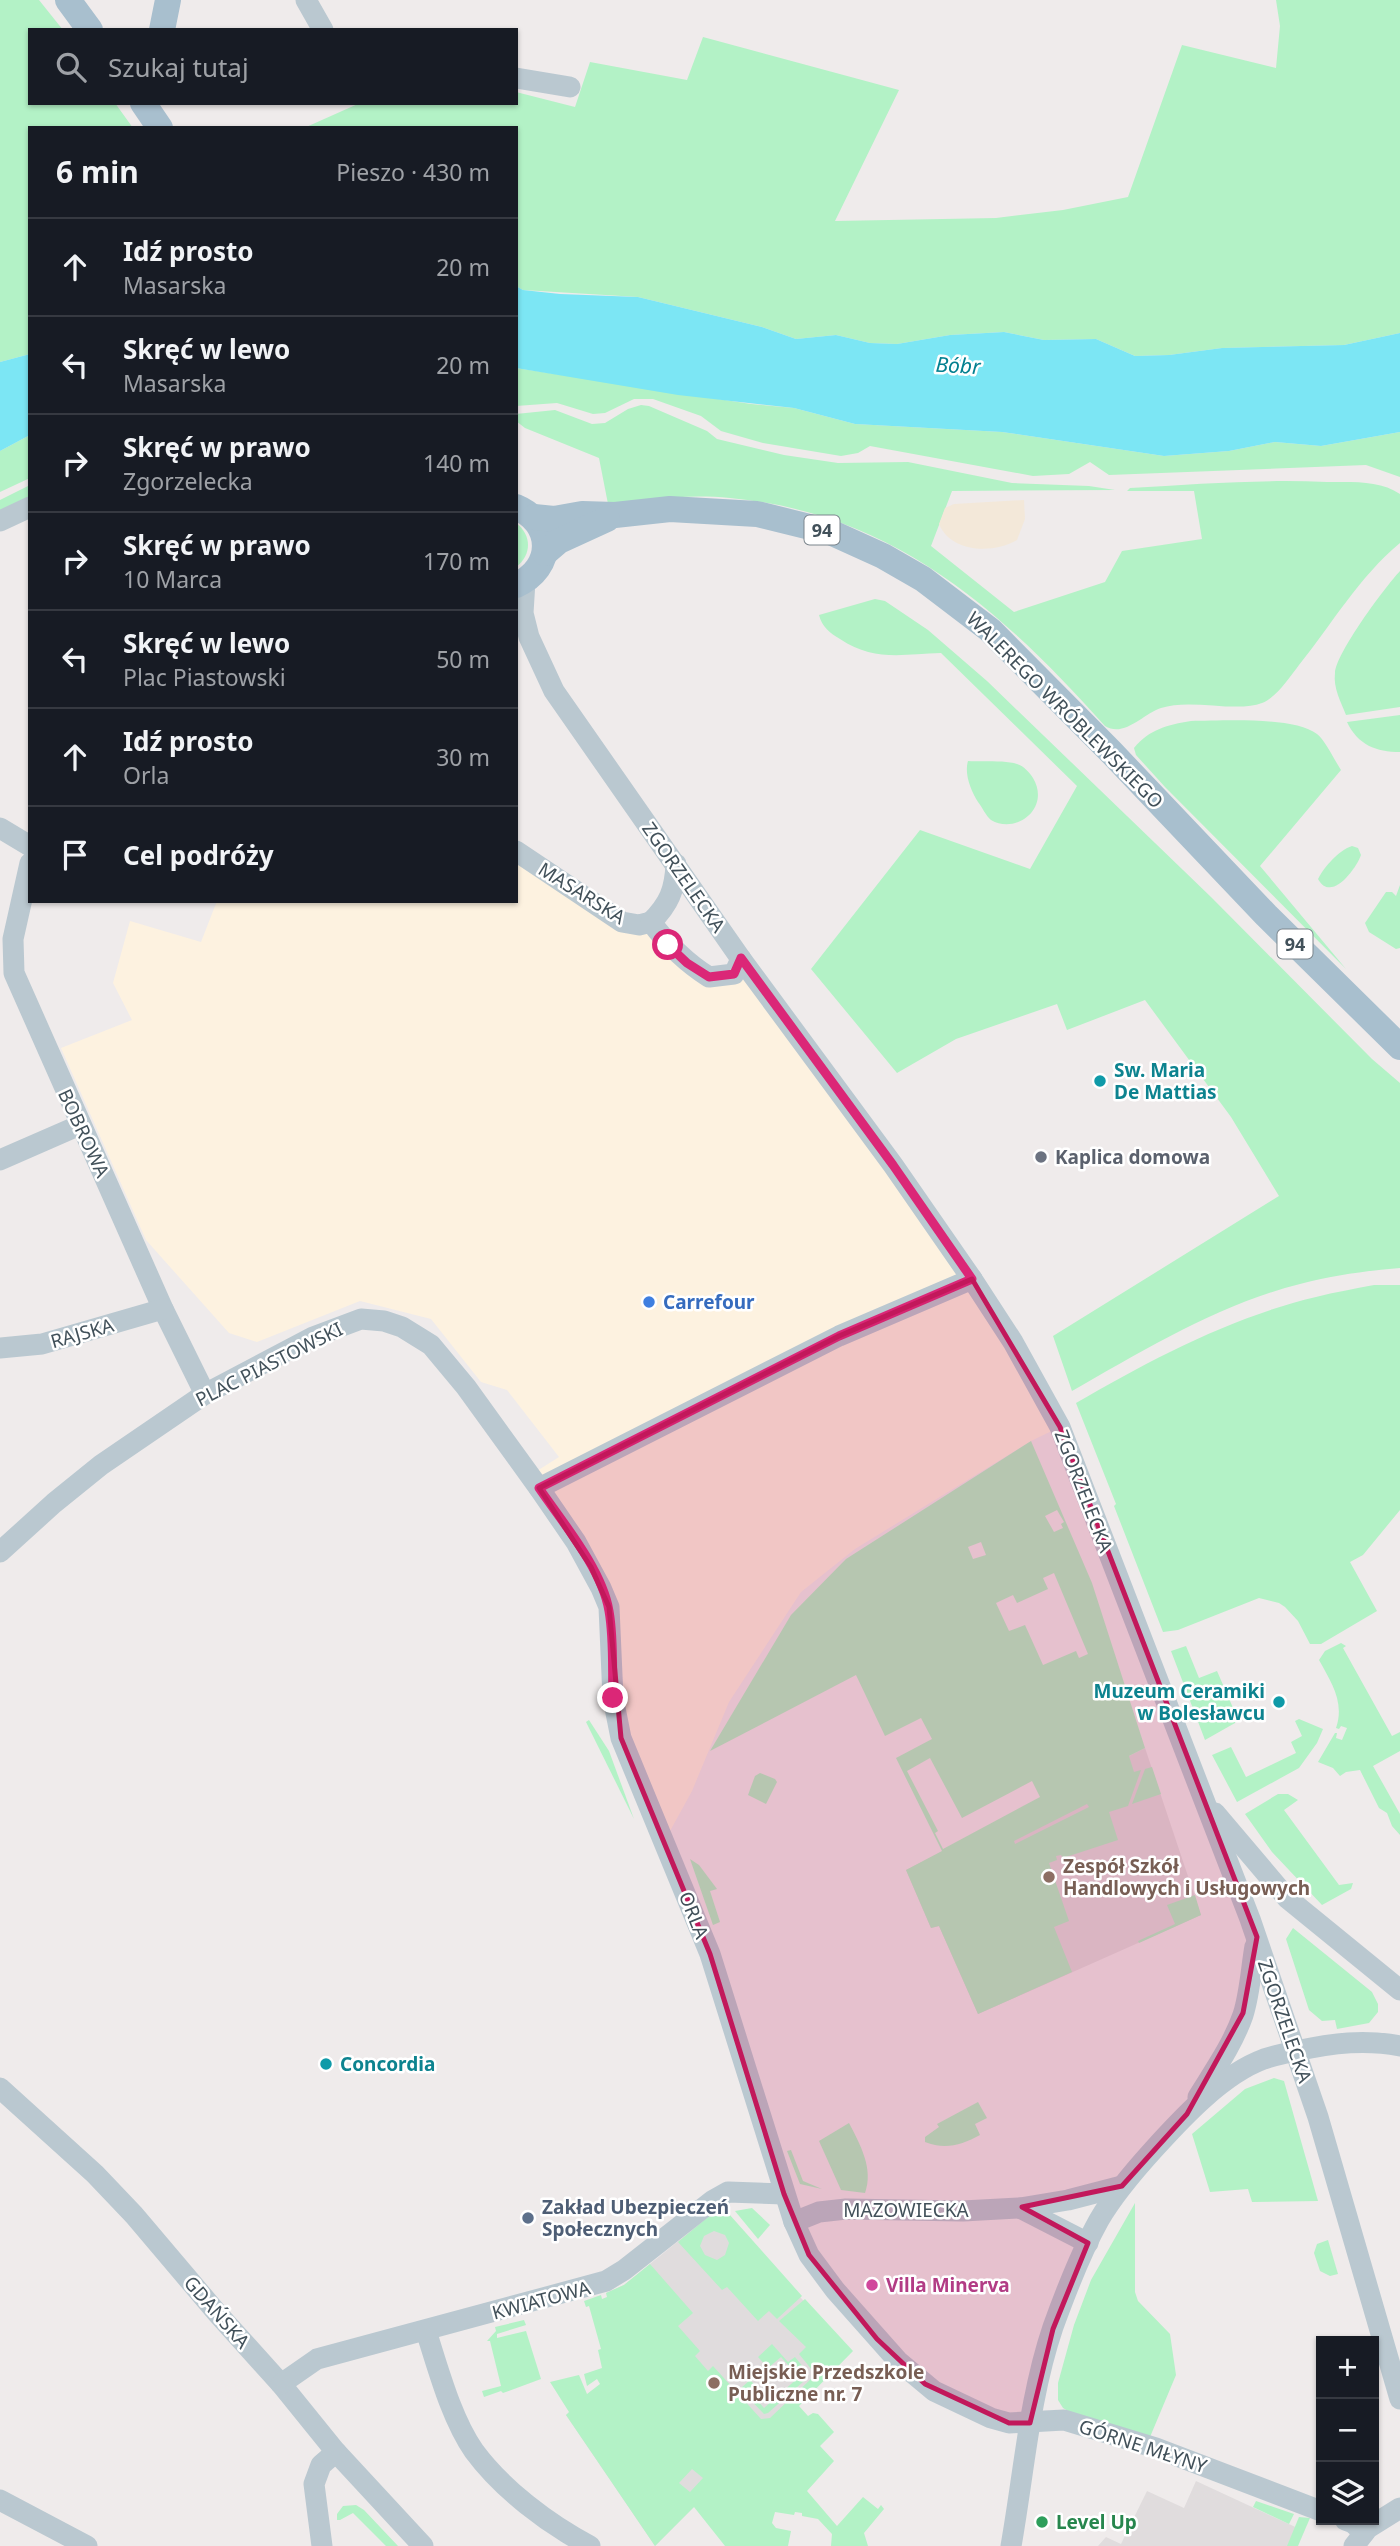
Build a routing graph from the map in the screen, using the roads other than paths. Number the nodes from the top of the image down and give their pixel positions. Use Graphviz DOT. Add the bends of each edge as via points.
graph roads {
  1 [pos="68,0"];
  2 [pos="168,0"];
  3 [pos="306,0"];
  4 [pos="89,28"];
  5 [pos="162,28"];
  6 [pos="322,28"];
  7 [pos="518,78"];
  8 [pos="570,88"];
  9 [pos="145,105"];
  10 [pos="159,126"];
  11 [pos="28,508"];
  12 [pos="525,512"];
  13 [pos="615,515"];
  14 [pos="0,521"];
  15 [pos="545,553"];
  16 [pos="521,583"];
  17 [pos="518,650"];
  18 [pos="554,691"];
  19 [pos="0,828"];
  20 [pos="28,845"];
  21 [pos="518,852"];
  22 [pos="676,864"];
  23 [pos="28,872"];
  24 [pos="651,922"];
  25 [pos="6,956"];
  26 [pos="741,958"];
  27 [pos="1400,1047"];
  28 [pos="80,1125"];
  29 [pos="0,1160"];
  30 [pos="972,1279"];
  31 [pos="163,1309"];
  32 [pos="0,1348"];
  33 [pos="205,1394"];
  34 [pos="539,1488"];
  35 [pos="0,1552"];
  36 [pos="609,1607"];
  37 [pos="1206,1803"];
  38 [pos="1257,1937"];
  39 [pos="1400,1990"];
  40 [pos="1400,2046"];
  41 [pos="1294,2051"];
  42 [pos="0,2088"];
  43 [pos="1188,2113"];
  44 [pos="1122,2186"];
  45 [pos="784,2194"];
  46 [pos="1020,2208"];
  47 [pos="794,2222"];
  48 [pos="1088,2243"];
  49 [pos="426,2330"];
  50 [pos="281,2384"];
  51 [pos="1400,2399"];
  52 [pos="1030,2423"];
  53 [pos="336,2452"];
  54 [pos="0,2500"];
  55 [pos="1400,2508"];
  56 [pos="1316,2509"];
  57 [pos="1359,2540"];
  58 [pos="87,2546"];
  59 [pos="322,2546"];
  60 [pos="423,2546"];
  61 [pos="590,2546"];
  62 [pos="1011,2546"];
  1 -- 4 [label="main road"];
  2 -- 5 [label="main road"];
  3 -- 6 [label="street"];
  7 -- 8 [label="street"];
  9 -- 10 [label="main road"];
  11 -- 14 [label="street"];
  12 -- 13 [label="main road, WALEREGO WRÓBLEWSKIEGO / 94" via="554,519"];
  12 -- 15 [label="main road, 94" via="543,533"];
  13 -- 15 [label="main road, WALEREGO WRÓBLEWSKIEGO / 94" via="559,541"];
  13 -- 27 [label="main road, WALEREGO WRÓBLEWSKIEGO / 94" via="693,508 790,521 830,532 883,556 952,599 990,630"];
  15 -- 16 [label="main road, 94" via="540,566"];
  16 -- 18 [label="street, ZGORZELECKA" via="529,637"];
  17 -- 18 [label="street, ZGORZELECKA"];
  18 -- 22 [label="street, ZGORZELECKA"];
  19 -- 20 [label="street"];
  21 -- 24 [label="street, MASARSKA" via="622,922"];
  22 -- 24 [label="street, MASARSKA" via="671,898"];
  22 -- 26 [label="street, ZGORZELECKA"];
  23 -- 25 [label="street, BOBROWA"];
  24 -- 26 [label="street, MASARSKA" via="668,945 709,977 734,974"];
  25 -- 28 [label="street, BOBROWA"];
  26 -- 30 [label="street, ZGORZELECKA"];
  28 -- 29 [label="street"];
  28 -- 31 [label="street, BOBROWA"];
  30 -- 34 [label="street" via="839,1336"];
  30 -- 37 [label="street, ZGORZELECKA" via="1060,1427"];
  31 -- 32 [label="street, RAJSKA" via="42,1344"];
  31 -- 33 [label="street, BOBROWA"];
  33 -- 34 [label="street, PLAC PIASTOWSKI" via="341,1325 361,1319 383,1321 416,1334 438,1352"];
  33 -- 35 [label="street, PLAC PIASTOWSKI" via="101,1465"];
  34 -- 36 [label="street, PLAC PIASTOWSKI" via="591,1567"];
  36 -- 45 [label="street, ORLA" via="613,1698 621,1738 710,1954"];
  37 -- 38 [label="street, ZGORZELECKA"];
  37 -- 39 [label="street" via="1287,1898"];
  38 -- 41 [label="street, ZGORZELECKA"];
  38 -- 43 [label="street" via="1243,2013"];
  40 -- 41 [label="street" via="1348,2042"];
  41 -- 43 [label="street" via="1243,2070"];
  41 -- 51 [label="street, ZGORZELECKA" via="1318,2117"];
  42 -- 50 [label="street, GDAŃSKA" via="95,2174"];
  43 -- 44 [label="street"];
  44 -- 46 [label="street, MAZOWIECKA"];
  44 -- 48 [label="street"];
  45 -- 47 [label="street, ORLA"];
  45 -- 49 [label="street, KWIATOWA" via="728,2192 606,2281"];
  46 -- 47 [label="street, MAZOWIECKA" via="846,2209 819,2212"];
  46 -- 48 [label="street"];
  47 -- 52 [label="street, GÓRNE MŁYNY" via="821,2274 898,2361 948,2398 1009,2423"];
  48 -- 52 [label="street" via="1053,2329"];
  49 -- 50 [label="street, KWIATOWA" via="317,2359"];
  49 -- 61 [label="street" via="448,2397 473,2450 551,2524"];
  50 -- 53 [label="street, GDAŃSKA"];
  52 -- 56 [label="street, GÓRNE MŁYNY" via="1064,2420 1104,2432"];
  52 -- 62 [label="street"];
  53 -- 59 [label="street" via="321,2465 314,2484"];
  53 -- 60 [label="street, GDAŃSKA"];
  54 -- 58 [label="street"];
  55 -- 57 [label="street"];
}
